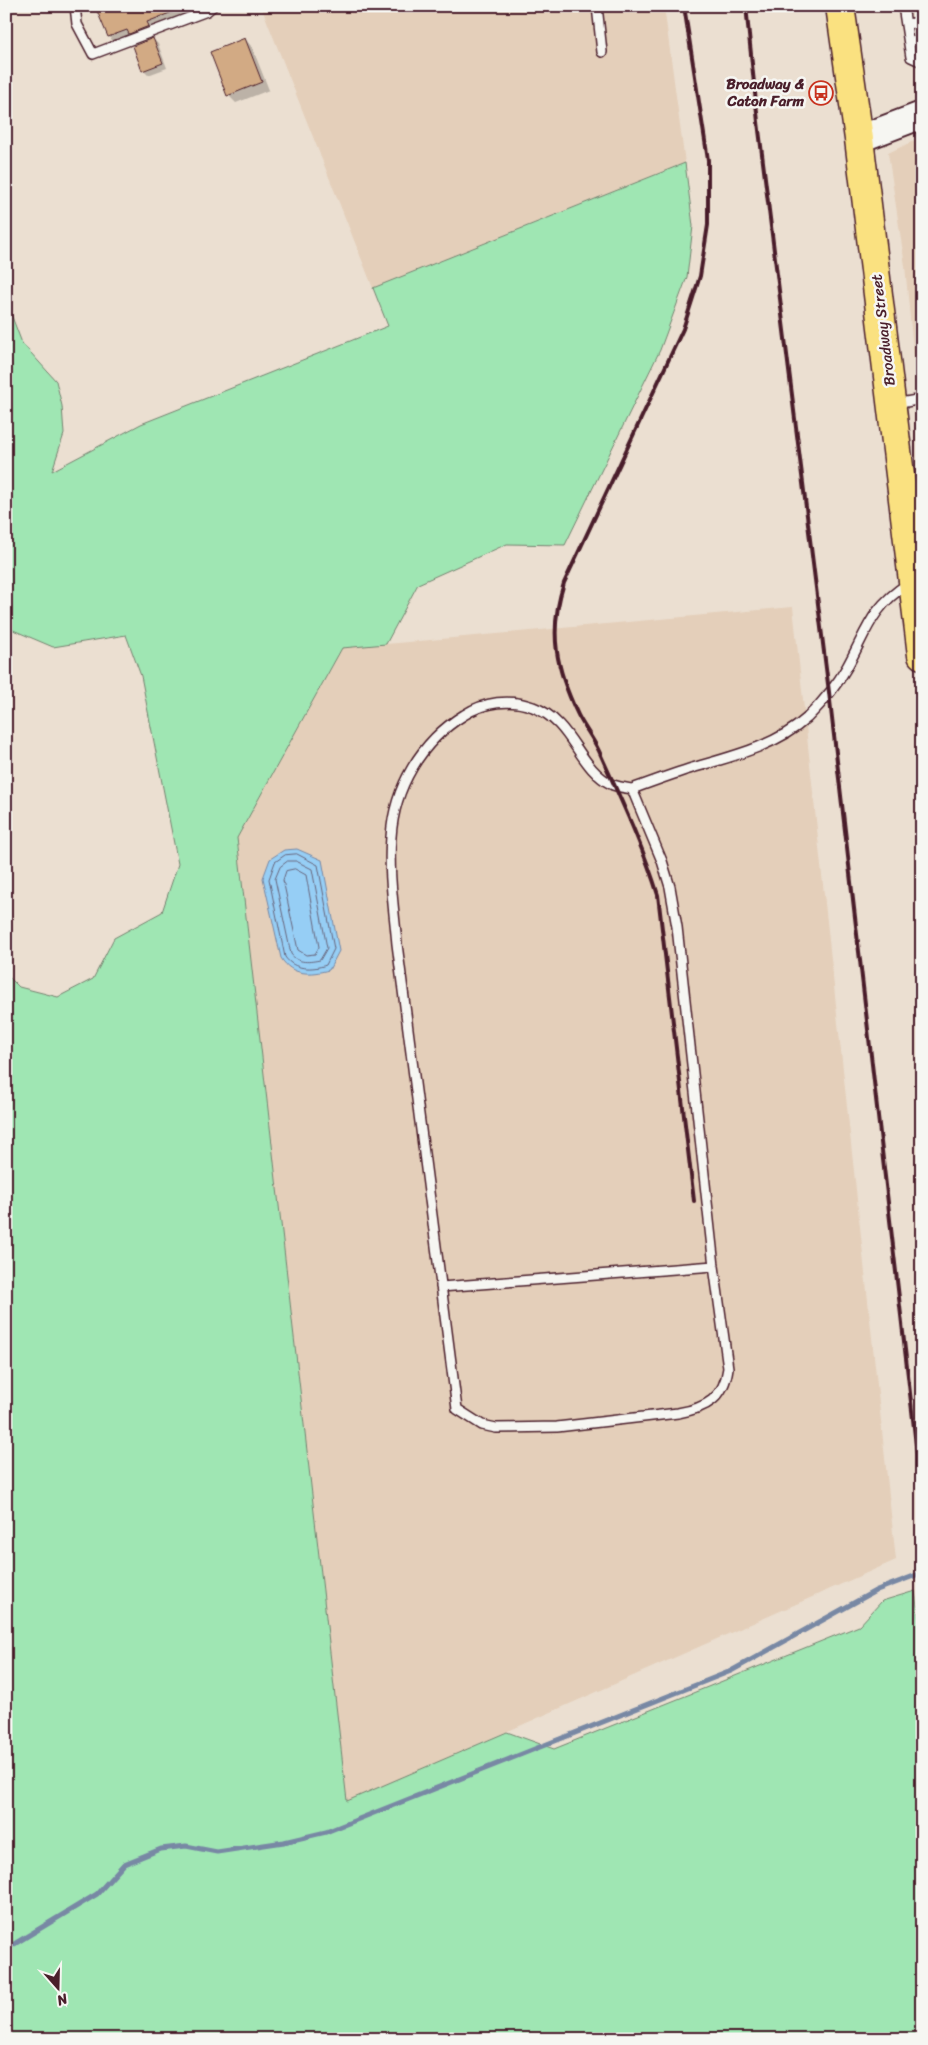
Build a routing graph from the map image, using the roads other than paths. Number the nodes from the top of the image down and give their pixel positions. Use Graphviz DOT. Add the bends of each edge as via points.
graph roads {
  1 [pos="75,6"];
  2 [pos="213,6"];
  3 [pos="597,6"];
  4 [pos="840,6"];
  5 [pos="903,6"];
  6 [pos="922,22"];
  7 [pos="906,24"];
  8 [pos="922,41"];
  9 [pos="909,42"];
  10 [pos="602,52"];
  11 [pos="922,62"];
  12 [pos="922,114"];
  13 [pos="859,139"];
  14 [pos="922,399"];
  15 [pos="892,405"];
  16 [pos="913,580"];
  17 [pos="922,655"];
  18 [pos="632,789"];
  19 [pos="714,1266"];
  20 [pos="441,1287"];
  1 -- 2 [label="lane" via="77,24 93,54"];
  3 -- 10 [label="lane"];
  4 -- 13 [label="main road, Broadway Street"];
  5 -- 7 [label="lane"];
  6 -- 7 [label="lane"];
  7 -- 9 [label="lane"];
  8 -- 9 [label="lane"];
  9 -- 11 [label="lane" via="912,56"];
  12 -- 13 [label="street"];
  13 -- 15 [label="main road, Broadway Street"];
  14 -- 15 [label="lane"];
  15 -- 16 [label="main road, Broadway Street"];
  16 -- 17 [label="main road, Broadway Street"];
  16 -- 18 [label="lane" via="874,614 846,669 817,707 796,726 749,750"];
  18 -- 19 [label="lane" via="662,861 677,927"];
  18 -- 20 [label="lane" via="614,785 596,774 560,724 548,715 532,706 507,702 478,706 456,719 418,757 404,782 395,809 391,837 391,877"];
  19 -- 20 [label="lane"];
  19 -- 20 [label="lane" via="728,1368 721,1392 693,1410 557,1427 482,1426 457,1409"];
}
